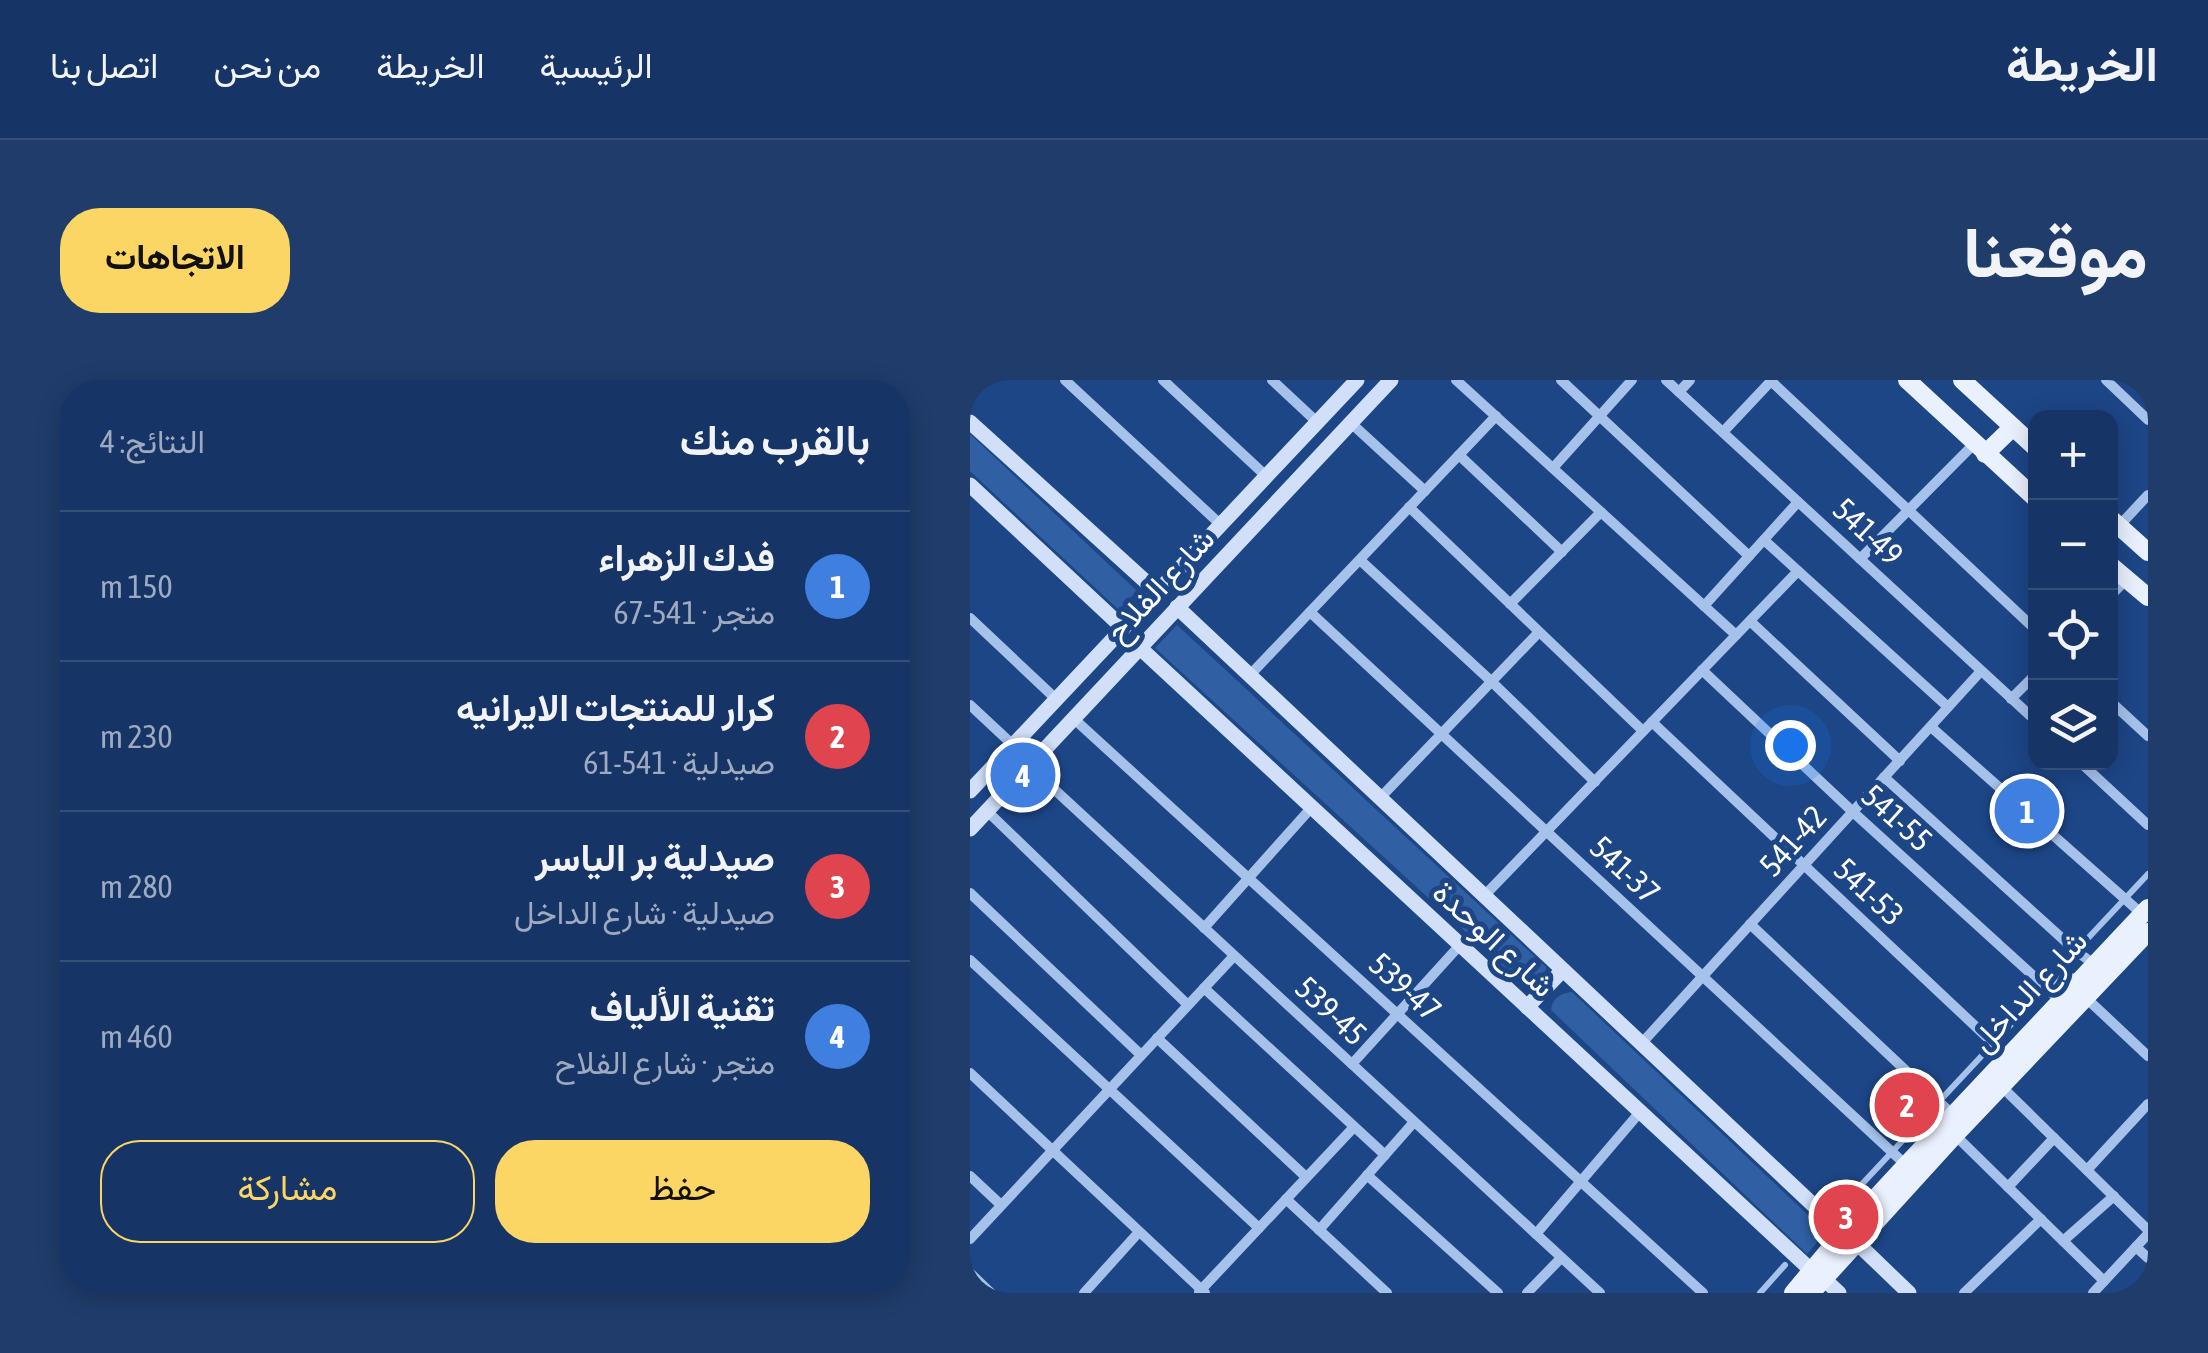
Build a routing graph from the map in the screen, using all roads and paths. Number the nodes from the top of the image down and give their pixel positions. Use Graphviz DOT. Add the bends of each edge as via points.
graph roads {
  1 [pos="983,380"];
  2 [pos="1065,380"];
  3 [pos="1164,380"];
  4 [pos="1272,380"];
  5 [pos="1357,380"];
  6 [pos="1391,380"];
  7 [pos="1456,380"];
  8 [pos="1561,380"];
  9 [pos="1632,380"];
  10 [pos="1666,380"];
  11 [pos="1690,380"];
  12 [pos="1770,380"];
  13 [pos="1907,380"];
  14 [pos="2106,380"];
  15 [pos="1964,381"];
  16 [pos="1679,392"];
  17 [pos="970,394"];
  18 [pos="1496,416"];
  19 [pos="1600,416"];
  20 [pos="2148,420"];
  21 [pos="970,422"];
  22 [pos="1317,422"];
  23 [pos="1351,423"];
  24 [pos="2013,427"];
  25 [pos="1723,432"];
  26 [pos="2028,441"];
  27 [pos="1980,449"];
  28 [pos="1459,455"];
  29 [pos="1553,468"];
  30 [pos="1266,475"];
  31 [pos="970,486"];
  32 [pos="1424,491"];
  33 [pos="2028,491"];
  34 [pos="2148,495"];
  35 [pos="1798,502"];
  36 [pos="1410,507"];
  37 [pos="1908,510"];
  38 [pos="1602,512"];
  39 [pos="2118,520"];
  40 [pos="1220,524"];
  41 [pos="2118,525"];
  42 [pos="1764,540"];
  43 [pos="1562,552"];
  44 [pos="2148,552"];
  45 [pos="1750,556"];
  46 [pos="1860,558"];
  47 [pos="1360,560"];
  48 [pos="1798,571"];
  49 [pos="2118,572"];
  50 [pos="2127,579"];
  51 [pos="2116,590"];
  52 [pos="1156,591"];
  53 [pos="2148,598"];
  54 [pos="1510,604"];
  55 [pos="1704,606"];
  56 [pos="1177,607"];
  57 [pos="1310,612"];
  58 [pos="970,618"];
  59 [pos="1750,621"];
  60 [pos="2028,622"];
  61 [pos="1122,627"];
  62 [pos="1540,632"];
  63 [pos="1736,635"];
  64 [pos="1140,647"];
  65 [pos="1702,670"];
  66 [pos="1982,671"];
  67 [pos="1250,675"];
  68 [pos="2030,680"];
  69 [pos="1492,682"];
  70 [pos="1056,699"];
  71 [pos="2012,699"];
  72 [pos="970,704"];
  73 [pos="1948,708"];
  74 [pos="2118,708"];
  75 [pos="2028,714"];
  76 [pos="1073,718"];
  77 [pos="1648,727"];
  78 [pos="1930,727"];
  79 [pos="1441,734"];
  80 [pos="2148,736"];
  81 [pos="1013,745"];
  82 [pos="1900,761"];
  83 [pos="1028,766"];
  84 [pos="2089,770"];
  85 [pos="1884,778"];
  86 [pos="1595,782"];
  87 [pos="970,791"];
  88 [pos="1380,798"];
  89 [pos="1312,808"];
  90 [pos="987,812"];
  91 [pos="1853,812"];
  92 [pos="2148,825"];
  93 [pos="970,830"];
  94 [pos="1547,832"];
  95 [pos="1804,866"];
  96 [pos="2148,874"];
  97 [pos="1248,878"];
  98 [pos="970,893"];
  99 [pos="1484,896"];
  100 [pos="2125,900"];
  101 [pos="2146,918"];
  102 [pos="1750,924"];
  103 [pos="1204,928"];
  104 [pos="1460,945"];
  105 [pos="2076,951"];
  106 [pos="1234,956"];
  107 [pos="970,960"];
  108 [pos="1563,970"];
  109 [pos="2088,971"];
  110 [pos="1703,976"];
  111 [pos="2046,987"];
  112 [pos="1204,988"];
  113 [pos="2086,998"];
  114 [pos="2061,1001"];
  115 [pos="1188,1006"];
  116 [pos="1527,1008"];
  117 [pos="1397,1014"];
  118 [pos="1157,1038"];
  119 [pos="1641,1044"];
  120 [pos="1994,1044"];
  121 [pos="1141,1055"];
  122 [pos="2148,1056"];
  123 [pos="2008,1057"];
  124 [pos="1352,1064"];
  125 [pos="970,1072"];
  126 [pos="2002,1087"];
  127 [pos="1109,1089"];
  128 [pos="2148,1104"];
  129 [pos="1946,1109"];
  130 [pos="1640,1112"];
  131 [pos="1414,1122"];
  132 [pos="1354,1127"];
  133 [pos="1955,1135"];
  134 [pos="2054,1138"];
  135 [pos="1052,1150"];
  136 [pos="1384,1155"];
  137 [pos="1899,1158"];
  138 [pos="2087,1170"];
  139 [pos="1367,1175"];
  140 [pos="970,1176"];
  141 [pos="1306,1177"];
  142 [pos="1581,1182"];
  143 [pos="2008,1187"];
  144 [pos="2114,1196"];
  145 [pos="1850,1198"];
  146 [pos="1286,1200"];
  147 [pos="1001,1205"];
  148 [pos="2041,1220"];
  149 [pos="1259,1228"];
  150 [pos="1319,1230"];
  151 [pos="1140,1232"];
  152 [pos="2148,1232"];
  153 [pos="1536,1234"];
  154 [pos="1850,1238"];
  155 [pos="970,1239"];
  156 [pos="2063,1241"];
  157 [pos="2136,1247"];
  158 [pos="1561,1258"];
  159 [pos="2148,1258"];
  160 [pos="1785,1265"];
  161 [pos="970,1273"];
  162 [pos="1816,1281"];
  163 [pos="2104,1281"];
  164 [pos="1201,1292"];
  165 [pos="991,1293"];
  166 [pos="1084,1293"];
  167 [pos="1387,1293"];
  168 [pos="1498,1293"];
  169 [pos="1527,1293"];
  170 [pos="1600,1293"];
  171 [pos="1703,1293"];
  172 [pos="1760,1293"];
  173 [pos="1792,1293"];
  174 [pos="1838,1293"];
  175 [pos="1909,1293"];
  176 [pos="1964,1293"];
  177 [pos="2093,1293"];
  1 -- 17 [label="street"];
  2 -- 40 [label="street"];
  3 -- 30 [label="street"];
  4 -- 22 [label="street"];
  5 -- 22 [label="street, شارع الفلاح"];
  6 -- 23 [label="street, شارع الفلاح"];
  7 -- 18 [label="street"];
  8 -- 19 [label="street"];
  9 -- 19 [label="street"];
  10 -- 16 [label="street, 541-49"];
  11 -- 16 [label="street"];
  12 -- 25 [label="street"];
  12 -- 37 [label="street"];
  13 -- 27 [label="main road"];
  14 -- 20 [label="street"];
  15 -- 24 [label="main road"];
  16 -- 25 [label="street, 541-49"];
  18 -- 28 [label="street"];
  18 -- 29 [label="street"];
  19 -- 29 [label="street"];
  19 -- 45 [label="street"];
  21 -- 52 [label="street"];
  22 -- 30 [label="street, شارع الفلاح"];
  23 -- 32 [label="street"];
  23 -- 56 [label="street, شارع الفلاح"];
  24 -- 26 [label="main road"];
  24 -- 27 [label="main road"];
  25 -- 35 [label="street, 541-49"];
  27 -- 33 [label="main road"];
  27 -- 37 [label="street"];
  28 -- 32 [label="street"];
  28 -- 43 [label="street"];
  29 -- 38 [label="street"];
  30 -- 40 [label="street, شارع الفلاح"];
  31 -- 61 [label="street"];
  32 -- 36 [label="street"];
  34 -- 39 [label="street"];
  35 -- 42 [label="street"];
  35 -- 46 [label="street, 541-49"];
  36 -- 47 [label="street"];
  36 -- 54 [label="street, 541-53"];
  37 -- 46 [label="street"];
  37 -- 60 [label="street"];
  38 -- 43 [label="street"];
  38 -- 55 [label="street"];
  40 -- 52 [label="street, شارع الفلاح"];
  41 -- 44 [label="main road"];
  42 -- 45 [label="street"];
  42 -- 48 [label="street"];
  43 -- 54 [label="street"];
  45 -- 55 [label="street"];
  46 -- 66 [label="street, 541-49"];
  47 -- 57 [label="street"];
  47 -- 69 [label="street"];
  48 -- 59 [label="street"];
  48 -- 73 [label="street"];
  49 -- 50 [label="main road"];
  50 -- 51 [label="street"];
  50 -- 53 [label="main road"];
  52 -- 61 [label="street, شارع الفلاح"];
  54 -- 62 [label="street, 541-53"];
  55 -- 63 [label="street"];
  56 -- 64 [label="street, شارع الفلاح"];
  56 -- 67 [label="street, شارع الوحدة"];
  57 -- 67 [label="street"];
  57 -- 79 [label="street, 541-37"];
  58 -- 70 [label="street"];
  59 -- 63 [label="street"];
  59 -- 82 [label="street"];
  61 -- 70 [label="street, شارع الفلاح"];
  62 -- 69 [label="street"];
  62 -- 77 [label="street, 541-53"];
  63 -- 65 [label="street"];
  64 -- 76 [label="street, شارع الفلاح"];
  64 -- 89 [label="street, شارع الوحدة"];
  65 -- 77 [label="street"];
  65 -- 91 [label="street, 541-55"];
  66 -- 71 [label="street, 541-49"];
  66 -- 73 [label="street, 541-42"];
  67 -- 88 [label="street, شارع الوحدة"];
  68 -- 71 [label="street"];
  69 -- 79 [label="street"];
  69 -- 86 [label="street"];
  70 -- 81 [label="street, شارع الفلاح"];
  71 -- 75 [label="street, 541-49"];
  72 -- 81 [label="street"];
  73 -- 78 [label="street, 541-42"];
  74 -- 80 [label="street"];
  76 -- 83 [label="street, شارع الفلاح"];
  76 -- 97 [label="street, 539-47"];
  77 -- 86 [label="street"];
  77 -- 95 [label="street, 541-53"];
  78 -- 82 [label="street, 541-42"];
  78 -- 100 [label="street"];
  79 -- 88 [label="street"];
  79 -- 94 [label="street, 541-37"];
  81 -- 87 [label="street, شارع الفلاح"];
  82 -- 85 [label="street, 541-42"];
  83 -- 90 [label="street, شارع الفلاح"];
  83 -- 103 [label="street, 539-45"];
  84 -- 92 [label="street"];
  85 -- 91 [label="street, 541-42"];
  85 -- 105 [label="street"];
  86 -- 94 [label="street"];
  88 -- 99 [label="street, شارع الوحدة"];
  89 -- 97 [label="street"];
  89 -- 104 [label="street, شارع الوحدة"];
  90 -- 93 [label="street, شارع الفلاح"];
  90 -- 115 [label="street"];
  91 -- 95 [label="street, 541-42"];
  91 -- 111 [label="street, 541-55"];
  94 -- 99 [label="street"];
  94 -- 110 [label="street, 541-37"];
  95 -- 102 [label="street, 541-42"];
  95 -- 120 [label="street, 541-53"];
  96 -- 100 [label="lane"];
  97 -- 103 [label="street"];
  97 -- 117 [label="street, 539-47"];
  98 -- 121 [label="street"];
  99 -- 108 [label="street, شارع الوحدة"];
  100 -- 101 [label="street"];
  100 -- 105 [label="lane"];
  101 -- 109 [label="main road, شارع الداخل"];
  101 -- 113 [label="main road, شارع الداخل"];
  102 -- 110 [label="street, 541-42"];
  102 -- 129 [label="street"];
  103 -- 106 [label="street, 539-45"];
  104 -- 116 [label="street, شارع الوحدة"];
  104 -- 117 [label="street"];
  105 -- 109 [label="street"];
  106 -- 112 [label="street"];
  106 -- 124 [label="street, 539-45"];
  107 -- 127 [label="street"];
  108 -- 116 [label="street"];
  108 -- 119 [label="street, شارع الوحدة"];
  109 -- 111 [label="lane"];
  109 -- 114 [label="main road, شارع الداخل"];
  110 -- 119 [label="street, 541-42"];
  110 -- 137 [label="street, 541-37"];
  111 -- 114 [label="street, 541-55"];
  111 -- 120 [label="lane"];
  112 -- 115 [label="street"];
  112 -- 132 [label="street"];
  113 -- 122 [label="street"];
  113 -- 126 [label="main road, شارع الداخل"];
  114 -- 123 [label="main road, شارع الداخل"];
  115 -- 118 [label="street"];
  116 -- 130 [label="street, شارع الوحدة"];
  117 -- 124 [label="street"];
  117 -- 142 [label="street, 539-47"];
  118 -- 121 [label="street"];
  118 -- 141 [label="street"];
  119 -- 154 [label="street, شارع الوحدة"];
  120 -- 123 [label="street, 541-53"];
  120 -- 129 [label="lane"];
  121 -- 127 [label="street"];
  123 -- 129 [label="main road, شارع الداخل"];
  124 -- 131 [label="street, 539-45"];
  125 -- 135 [label="street"];
  126 -- 133 [label="main road, شارع الداخل"];
  126 -- 134 [label="street"];
  127 -- 135 [label="street"];
  127 -- 149 [label="street"];
  128 -- 138 [label="street"];
  129 -- 137 [label="main road, شارع الداخل"];
  130 -- 142 [label="street"];
  130 -- 162 [label="street, شارع الوحدة"];
  131 -- 136 [label="street"];
  131 -- 153 [label="street, 539-45"];
  132 -- 136 [label="street"];
  132 -- 141 [label="street"];
  133 -- 143 [label="street"];
  133 -- 154 [label="main road, شارع الداخل"];
  134 -- 138 [label="street"];
  134 -- 143 [label="street"];
  135 -- 147 [label="street"];
  135 -- 151 [label="street"];
  136 -- 139 [label="street"];
  137 -- 145 [label="lane"];
  137 -- 154 [label="main road, شارع الداخل"];
  138 -- 144 [label="street"];
  139 -- 150 [label="street"];
  139 -- 168 [label="street"];
  140 -- 147 [label="street"];
  141 -- 146 [label="street"];
  142 -- 153 [label="street"];
  142 -- 171 [label="street, 539-47"];
  143 -- 148 [label="street"];
  144 -- 152 [label="street"];
  144 -- 156 [label="street"];
  146 -- 149 [label="street"];
  146 -- 150 [label="street"];
  147 -- 155 [label="street"];
  148 -- 156 [label="street"];
  148 -- 176 [label="street"];
  149 -- 164 [label="street"];
  150 -- 167 [label="street"];
  151 -- 164 [label="street"];
  151 -- 166 [label="street"];
  152 -- 157 [label="street"];
  153 -- 158 [label="street, 539-45"];
  154 -- 162 [label="main road, شارع الداخل"];
  154 -- 175 [label="street, شارع الوحدة"];
  156 -- 163 [label="street"];
  157 -- 159 [label="street"];
  157 -- 163 [label="street"];
  158 -- 169 [label="street"];
  158 -- 170 [label="street, 539-45"];
  160 -- 172 [label="lane"];
  161 -- 165 [label="street"];
  162 -- 173 [label="main road, شارع الداخل"];
  162 -- 174 [label="street, شارع الوحدة"];
  163 -- 177 [label="street"];
}
